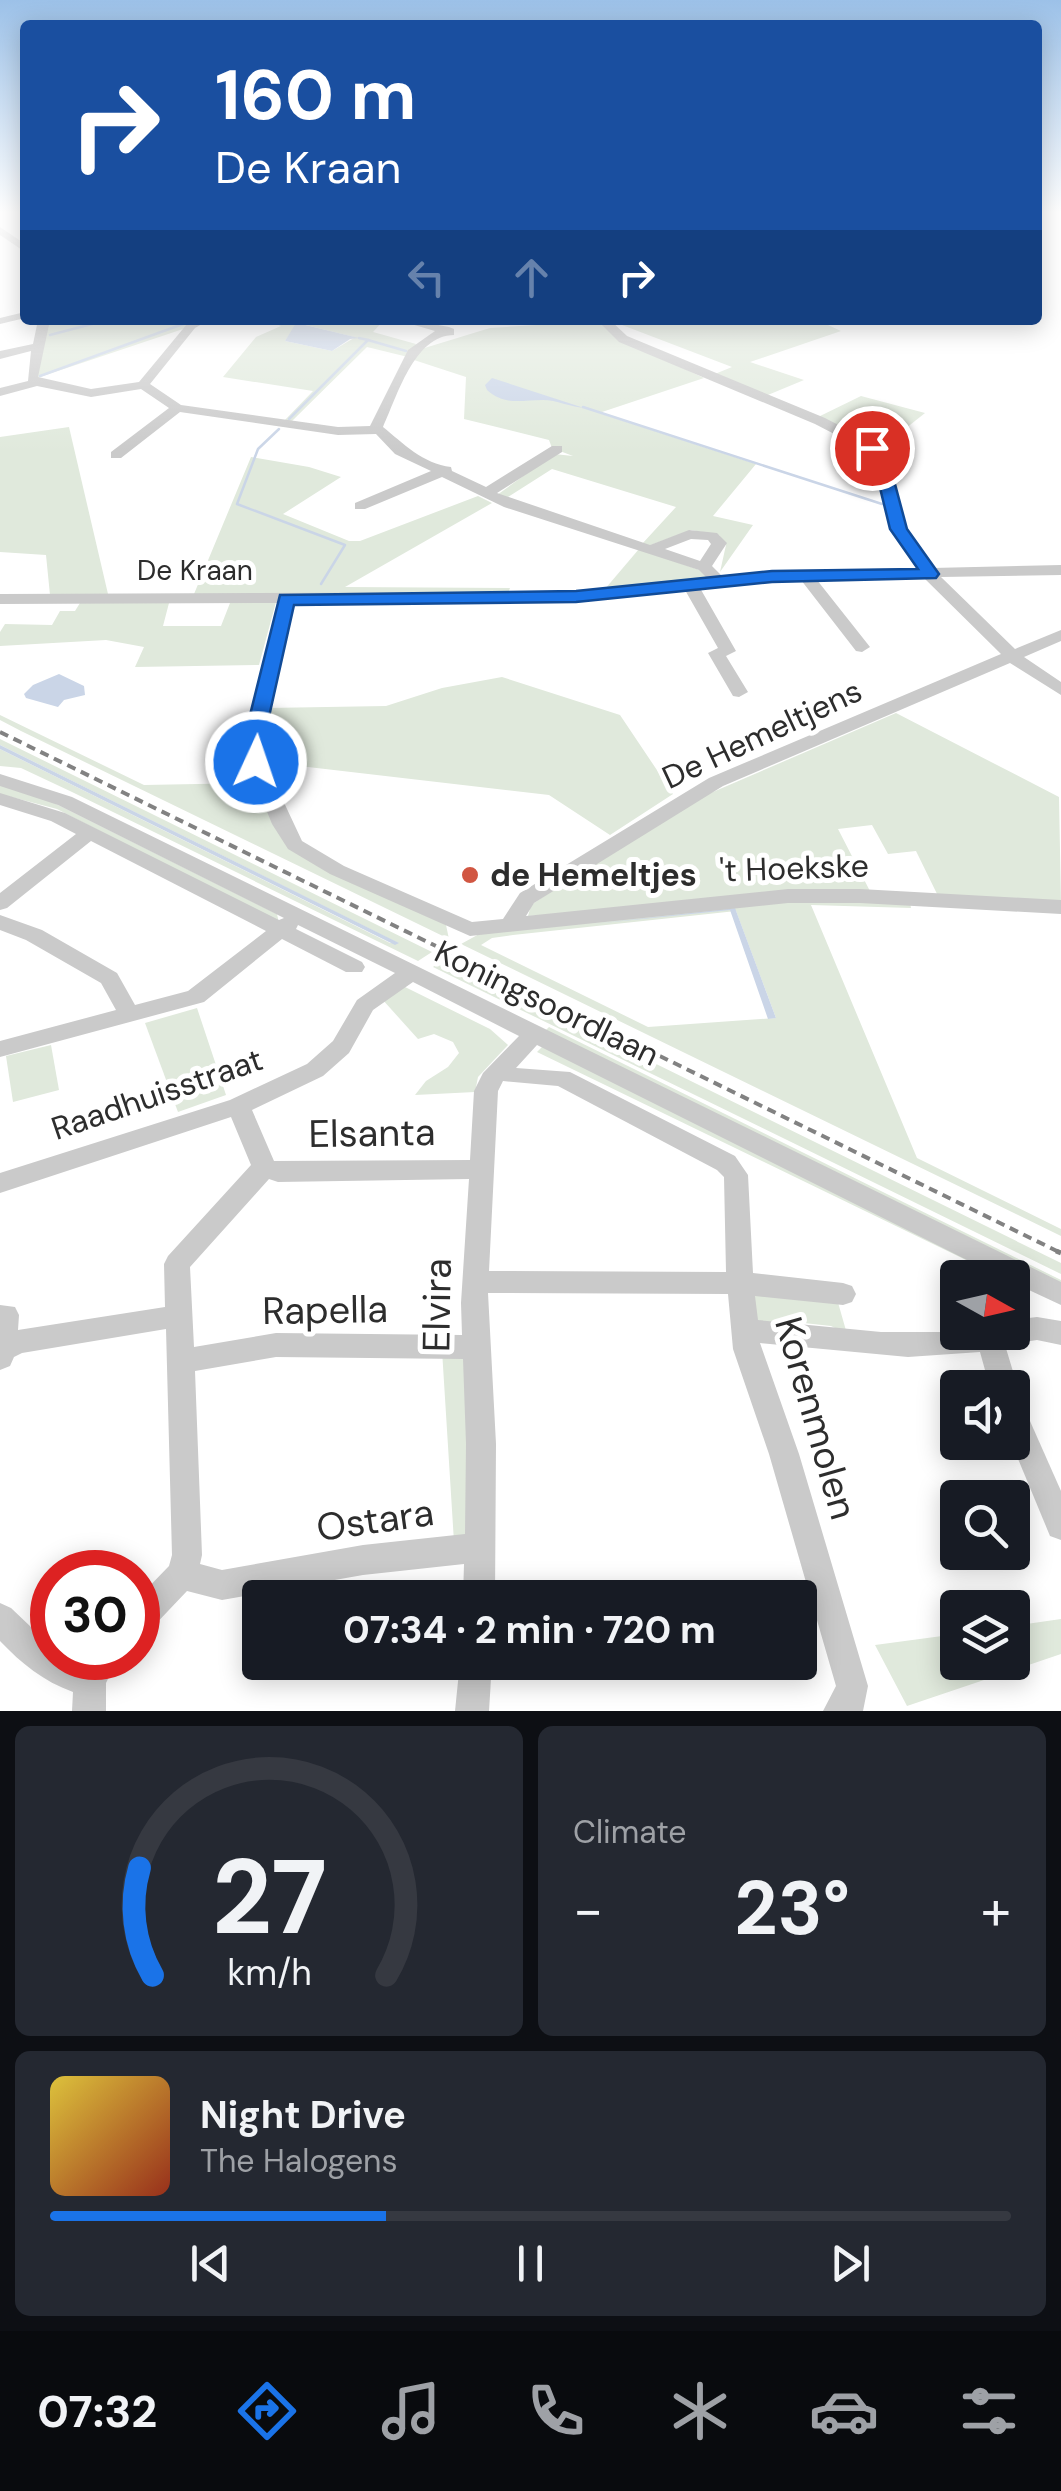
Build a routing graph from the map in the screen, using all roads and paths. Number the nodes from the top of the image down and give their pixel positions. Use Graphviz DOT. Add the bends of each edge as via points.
graph roads {
  1 [pos="43,325"];
  2 [pos="193,325"];
  3 [pos="425,325"];
  4 [pos="608,325"];
  5 [pos="38,346"];
  6 [pos="0,354"];
  7 [pos="37,382"];
  8 [pos="143,385"];
  9 [pos="0,392"];
  10 [pos="177,408"];
  11 [pos="375,429"];
  12 [pos="557,449"];
  13 [pos="116,456"];
  14 [pos="446,470"];
  15 [pos="487,493"];
  16 [pos="360,506"];
  17 [pos="651,550"];
  18 [pos="704,567"];
  19 [pos="1061,570"];
  20 [pos="930,574"];
  21 [pos="806,576"];
  22 [pos="719,580"];
  23 [pos="689,584"];
  24 [pos="0,599"];
  25 [pos="286,599"];
  26 [pos="1061,635"];
  27 [pos="862,647"];
  28 [pos="1014,655"];
  29 [pos="1061,690"];
  30 [pos="739,692"];
  31 [pos="0,780"];
  32 [pos="0,799"];
  33 [pos="89,833"];
  34 [pos="0,903"];
  35 [pos="1061,907"];
  36 [pos="0,922"];
  37 [pos="512,923"];
  38 [pos="288,924"];
  39 [pos="354,967"];
  40 [pos="412,972"];
  41 [pos="130,1016"];
  42 [pos="535,1033"];
  43 [pos="0,1048"];
  44 [pos="499,1070"];
  45 [pos="238,1106"];
  46 [pos="264,1168"];
  47 [pos="483,1168"];
  48 [pos="0,1183"];
  49 [pos="475,1282"];
  50 [pos="740,1282"];
  51 [pos="843,1294"];
  52 [pos="1061,1294"];
  53 [pos="5,1315"];
  54 [pos="176,1316"];
  55 [pos="745,1330"];
  56 [pos="1030,1330"];
  57 [pos="1061,1334"];
  58 [pos="940,1342"];
  59 [pos="474,1346"];
  60 [pos="2,1354"];
  61 [pos="179,1362"];
  62 [pos="1030,1454"];
  63 [pos="1061,1526"];
  64 [pos="481,1547"];
  65 [pos="182,1574"];
  66 [pos="480,1580"];
  67 [pos="160,1597"];
  68 [pos="0,1619"];
  69 [pos="475,1680"];
  70 [pos="94,1683"];
  71 [pos="472,1711"];
  72 [pos="840,1711"];
  1 -- 5 [label="street"];
  2 -- 8 [label="street"];
  3 -- 11 [label="street" via="451,332 414,350"];
  4 -- 20 [label="street" via="623,339 872,448 899,529"];
  5 -- 6 [label="street"];
  5 -- 7 [label="street" via="32,378"];
  7 -- 8 [label="street" via="91,393"];
  7 -- 9 [label="street"];
  8 -- 10 [label="street"];
  10 -- 11 [label="street" via="338,431"];
  10 -- 13 [label="street"];
  11 -- 14 [label="street" via="400,451"];
  12 -- 15 [label="street"];
  14 -- 15 [label="street"];
  14 -- 16 [label="street"];
  15 -- 17 [label="street"];
  17 -- 18 [label="street"];
  17 -- 18 [label="street" via="689,534 712,536 719,544"];
  18 -- 22 [label="street"];
  19 -- 20 [label="street, De Kraan"];
  20 -- 21 [label="street, De Kraan"];
  20 -- 28 [label="street"];
  21 -- 22 [label="street, De Kraan"];
  21 -- 27 [label="street"];
  22 -- 23 [label="street, De Kraan"];
  23 -- 25 [label="street, De Kraan" via="576,596"];
  23 -- 30 [label="street" via="728,651 716,653"];
  24 -- 25 [label="street, De Kraan"];
  25 -- 37 [label="street, 't Hoekske" via="254,750 287,835 338,870 470,929"];
  26 -- 28 [label="street, De Hemeltjens"];
  28 -- 29 [label="street"];
  28 -- 37 [label="street, De Hemeltjens" via="716,782 528,898"];
  31 -- 38 [label="street, Koningsoordlaan" via="65,801"];
  32 -- 33 [label="street, Koningsoordlaan"];
  33 -- 34 [label="street"];
  33 -- 38 [label="street, Koningsoordlaan"];
  35 -- 37 [label="street, 't Hoekske" via="819,895"];
  36 -- 41 [label="street" via="109,978"];
  38 -- 39 [label="street, Koningsoordlaan"];
  38 -- 40 [label="street, Koningsoordlaan"];
  38 -- 41 [label="street" via="196,997"];
  40 -- 42 [label="street, Koningsoordlaan"];
  40 -- 45 [label="street, Raadhuisstraat" via="365,1005 331,1060"];
  41 -- 43 [label="street"];
  42 -- 44 [label="street, Elvira"];
  42 -- 52 [label="street, Koningsoordlaan"];
  44 -- 47 [label="street, Elvira" via="486,1091"];
  44 -- 50 [label="street" via="562,1078 733,1168"];
  45 -- 46 [label="street"];
  45 -- 48 [label="street, Raadhuisstraat"];
  46 -- 47 [label="street, Elsanta"];
  46 -- 54 [label="street" via="182,1254 174,1274"];
  47 -- 49 [label="street, Elvira"];
  49 -- 50 [label="street, Korenmolen"];
  49 -- 59 [label="street, Elvira"];
  50 -- 51 [label="street"];
  50 -- 55 [label="street, Korenmolen"];
  53 -- 60 [label="street"];
  54 -- 60 [label="street" via="17,1342"];
  54 -- 61 [label="street"];
  55 -- 58 [label="street" via="889,1344"];
  55 -- 72 [label="street, Korenmolen" via="852,1686"];
  56 -- 57 [label="street"];
  59 -- 61 [label="street, Rapella" via="276,1345"];
  59 -- 64 [label="street, Elvira"];
  61 -- 65 [label="street" via="187,1555"];
  62 -- 63 [label="street"];
  64 -- 65 [label="street, Ostara" via="222,1585"];
  64 -- 66 [label="street, Elvira"];
  65 -- 67 [label="street"];
  68 -- 70 [label="street" via="50,1668"];
  69 -- 71 [label="street"];
}
